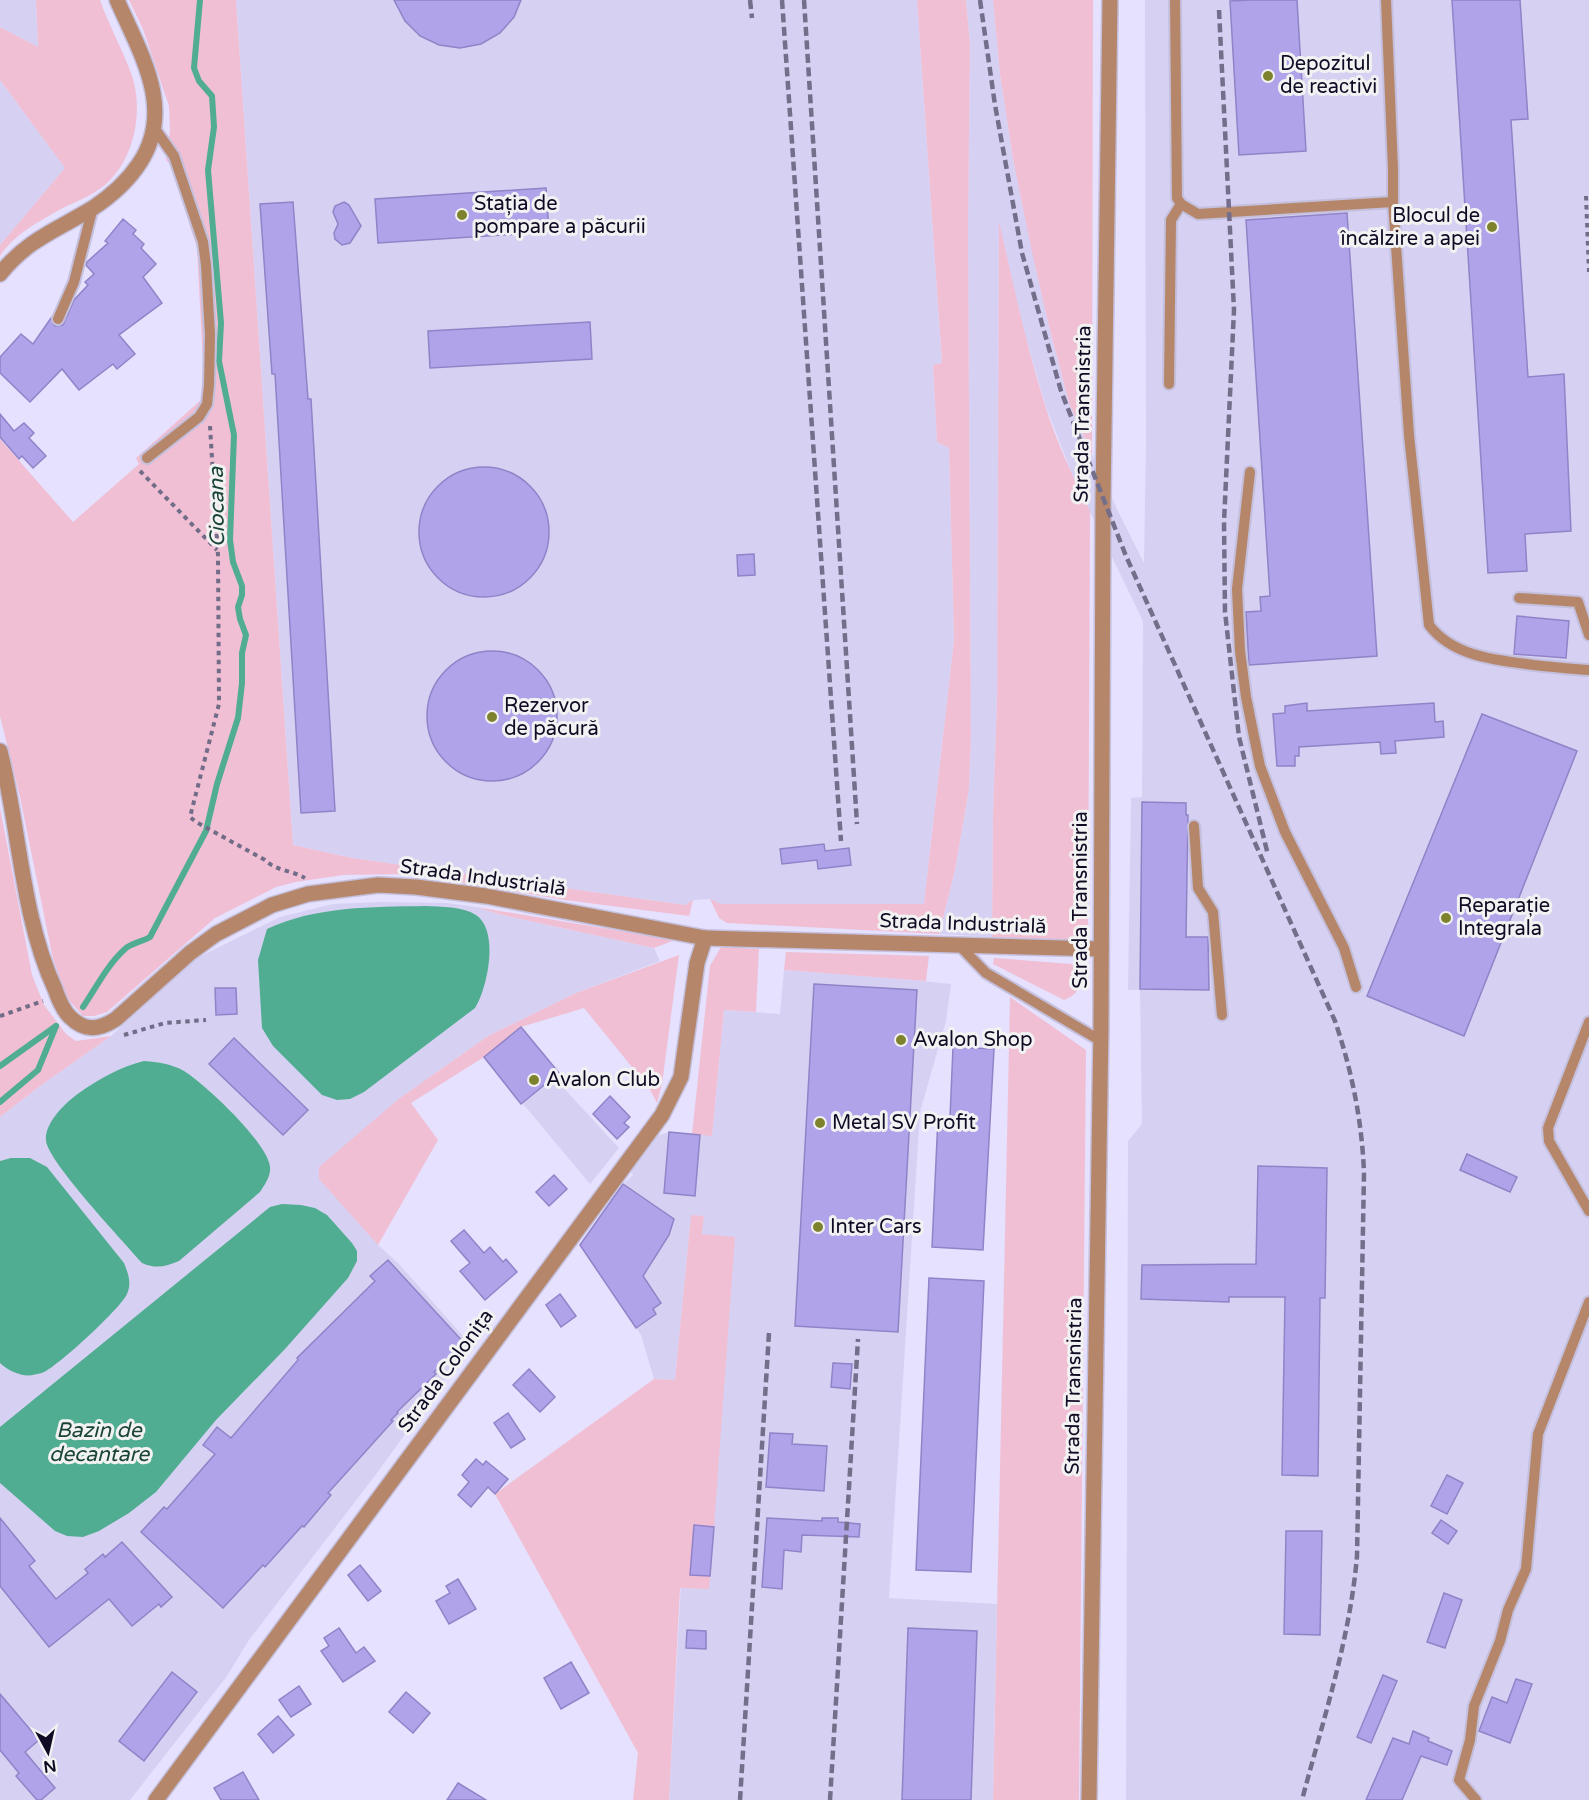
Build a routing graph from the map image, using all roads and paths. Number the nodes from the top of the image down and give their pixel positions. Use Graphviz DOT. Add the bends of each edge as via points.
graph roads {
  1 [pos="117,0"];
  2 [pos="1110,0"];
  3 [pos="1175,0"];
  4 [pos="1386,0"];
  5 [pos="155,129"];
  6 [pos="1586,196"];
  7 [pos="1393,202"];
  8 [pos="1181,204"];
  9 [pos="93,207"];
  10 [pos="1589,272"];
  11 [pos="0,274"];
  12 [pos="58,318"];
  13 [pos="1169,384"];
  14 [pos="207,404"];
  15 [pos="147,458"];
  16 [pos="1250,472"];
  17 [pos="218,550"];
  18 [pos="1519,598"];
  19 [pos="1589,635"];
  20 [pos="1589,670"];
  21 [pos="0,752"];
  22 [pos="1194,826"];
  23 [pos="316,892"];
  24 [pos="705,938"];
  25 [pos="959,945"];
  26 [pos="1101,949"];
  27 [pos="1356,987"];
  28 [pos="58,996"];
  29 [pos="1222,1015"];
  30 [pos="0,1016"];
  31 [pos="206,1020"];
  32 [pos="1589,1022"];
  33 [pos="124,1035"];
  34 [pos="1101,1041"];
  35 [pos="1589,1211"];
  36 [pos="1589,1302"];
  37 [pos="156,1800"];
  38 [pos="1089,1800"];
  39 [pos="1476,1800"];
  1 -- 5 [label="street" via="155,96"];
  2 -- 26 [label="street, Strada Transnistria"];
  3 -- 8 [label="lane" via="1177,198"];
  4 -- 7 [label="lane"];
  5 -- 9 [label="street" via="150,148 131,175"];
  5 -- 14 [label="lane" via="174,156 203,242 210,335"];
  6 -- 10 [label="path"];
  7 -- 8 [label="lane" via="1198,214"];
  7 -- 20 [label="lane" via="1409,435 1430,625 1437,635 1462,651 1493,660"];
  8 -- 13 [label="lane" via="1171,220"];
  9 -- 11 [label="street" via="27,245"];
  9 -- 12 [label="lane" via="74,282"];
  14 -- 15 [label="lane" via="199,417"];
  14 -- 17 [label="path"];
  15 -- 17 [label="path" via="139,470"];
  16 -- 27 [label="lane" via="1237,589 1240,651 1253,732 1274,805 1344,948"];
  17 -- 23 [label="path" via="219,704 190,817 272,867 306,878"];
  18 -- 19 [label="lane" via="1578,602"];
  21 -- 28 [label="street, Strada Industrială" via="34,925 46,970"];
  22 -- 29 [label="lane" via="1198,888 1213,912"];
  23 -- 24 [label="street, Strada Industrială" via="378,885 416,887 486,896"];
  23 -- 28 [label="street, Strada Industrială" via="272,905 216,934 104,1027 82,1026 69,1016"];
  24 -- 25 [label="street, Strada Industrială"];
  24 -- 37 [label="street, Strada Colonița" via="681,1077 662,1116"];
  25 -- 26 [label="street, Strada Industrială"];
  25 -- 34 [label="lane" via="986,973"];
  26 -- 34 [label="street, Strada Transnistria"];
  28 -- 30 [label="path"];
  31 -- 33 [label="path" via="165,1023"];
  32 -- 35 [label="lane" via="1548,1128 1549,1141"];
  34 -- 38 [label="street, Strada Transnistria"];
  36 -- 39 [label="lane" via="1538,1434 1526,1569 1474,1706 1459,1780"];
}
